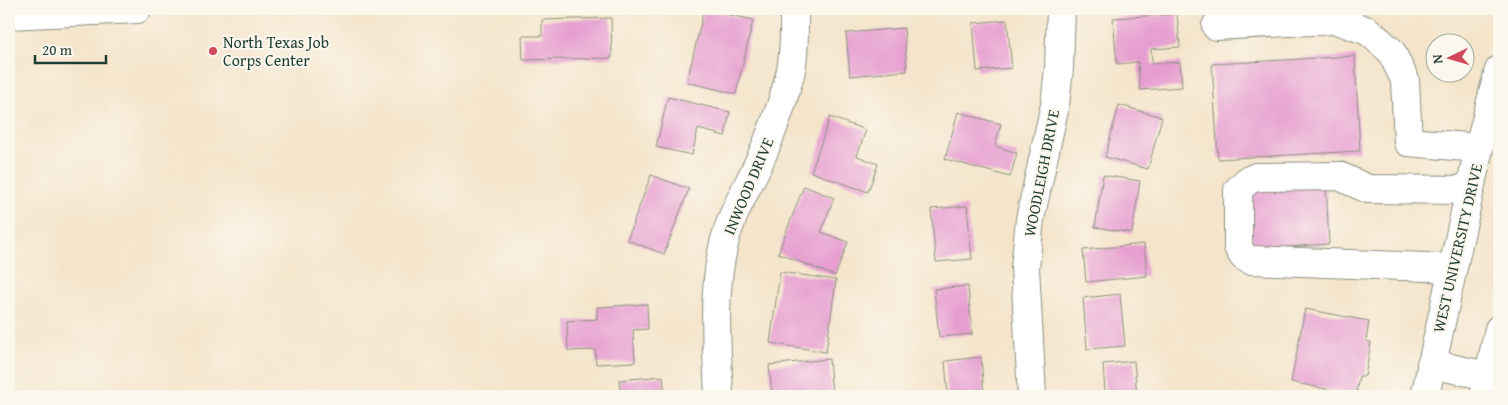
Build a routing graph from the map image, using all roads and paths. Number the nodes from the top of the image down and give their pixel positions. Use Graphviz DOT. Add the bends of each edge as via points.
graph roads {
  1 [pos="137,9"];
  2 [pos="794,9"];
  3 [pos="1061,9"];
  4 [pos="9,15"];
  5 [pos="1289,15"];
  6 [pos="1216,26"];
  7 [pos="1499,70"];
  8 [pos="1479,148"];
  9 [pos="1470,190"];
  10 [pos="1452,268"];
  11 [pos="1499,330"];
  12 [pos="1431,364"];
  13 [pos="1490,383"];
  14 [pos="719,396"];
  15 [pos="1032,396"];
  16 [pos="1425,396"];
  1 -- 4 [label="main road"];
  2 -- 14 [label="main road, INWOOD DRIVE" via="791,69 784,94 723,248 716,316"];
  3 -- 15 [label="main road, WOODLEIGH DRIVE" via="1055,105 1030,219 1026,268"];
  5 -- 6 [label="main road"];
  5 -- 8 [label="main road" via="1336,20 1368,31 1391,51 1405,80 1408,142"];
  7 -- 8 [label="main road, WEST UNIVERSITY DRIVE"];
  8 -- 9 [label="main road, WEST UNIVERSITY DRIVE"];
  9 -- 10 [label="main road, WEST UNIVERSITY DRIVE"];
  9 -- 10 [label="main road" via="1368,189 1339,176 1256,177 1238,190 1238,247 1250,260"];
  10 -- 12 [label="main road, WEST UNIVERSITY DRIVE"];
  11 -- 13 [label="main road"];
  12 -- 13 [label="main road"];
  12 -- 16 [label="main road, WEST UNIVERSITY DRIVE"];
}
